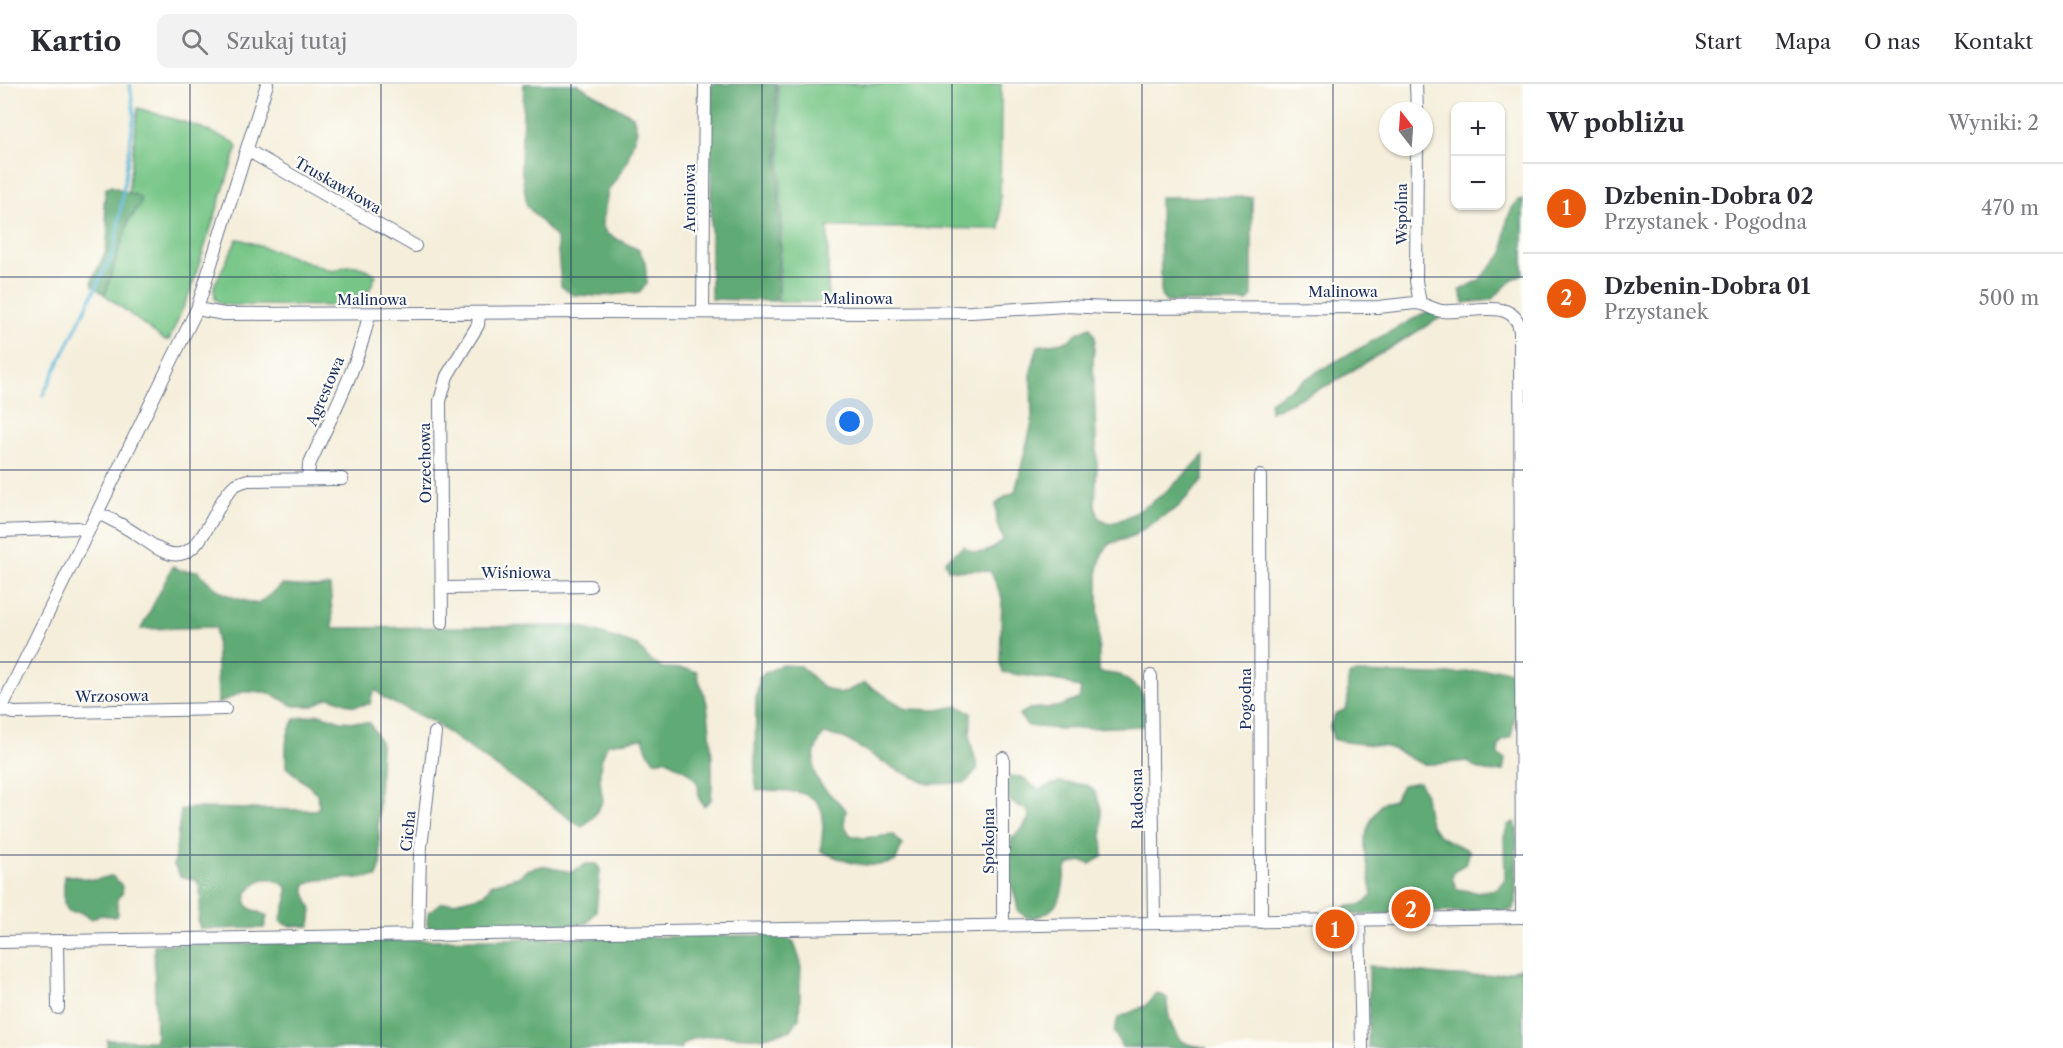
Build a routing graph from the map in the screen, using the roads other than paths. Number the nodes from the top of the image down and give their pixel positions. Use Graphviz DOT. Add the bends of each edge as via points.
graph roads {
  1 [pos="267,84"];
  2 [pos="705,84"];
  3 [pos="1416,84"];
  4 [pos="1417,102"];
  5 [pos="247,150"];
  6 [pos="1417,156"];
  7 [pos="415,246"];
  8 [pos="1420,303"];
  9 [pos="196,309"];
  10 [pos="703,312"];
  11 [pos="369,314"];
  12 [pos="480,314"];
  13 [pos="1519,314"];
  14 [pos="1260,476"];
  15 [pos="308,479"];
  16 [pos="342,479"];
  17 [pos="97,513"];
  18 [pos="0,531"];
  19 [pos="88,532"];
  20 [pos="590,586"];
  21 [pos="442,588"];
  22 [pos="442,623"];
  23 [pos="1151,676"];
  24 [pos="225,709"];
  25 [pos="1,710"];
  26 [pos="435,733"];
  27 [pos="1003,758"];
  28 [pos="1522,917"];
  29 [pos="1359,920"];
  30 [pos="1261,921"];
  31 [pos="1154,922"];
  32 [pos="1003,925"];
  33 [pos="418,934"];
  34 [pos="57,941"];
  35 [pos="0,942"];
  36 [pos="58,1008"];
  37 [pos="1362,1048"];
  1 -- 5 [label="street"];
  2 -- 10 [label="street, Aroniowa"];
  3 -- 4 [label="street"];
  5 -- 7 [label="street, Truskawkowa"];
  5 -- 9 [label="street"];
  6 -- 8 [label="street, Wspólna" via="1416,281"];
  8 -- 10 [label="street, Malinowa" via="1378,307 1065,306 972,312"];
  8 -- 13 [label="street, Malinowa" via="1442,311 1505,310"];
  9 -- 11 [label="street, Malinowa" via="224,314"];
  9 -- 17 [label="street"];
  10 -- 12 [label="street, Malinowa"];
  11 -- 12 [label="street, Malinowa"];
  11 -- 15 [label="street, Agrestowa" via="351,369 309,465"];
  12 -- 21 [label="street, Orzechowa" via="478,325 447,376 440,400"];
  13 -- 28 [label="street, Malinowa"];
  14 -- 30 [label="street, Pogodna"];
  15 -- 16 [label="street"];
  15 -- 17 [label="street" via="248,480 236,485 200,539 191,550 179,555 166,553"];
  17 -- 19 [label="street"];
  18 -- 19 [label="street" via="78,528"];
  19 -- 25 [label="street"];
  20 -- 21 [label="street, Wiśniowa"];
  21 -- 22 [label="street, Orzechowa"];
  23 -- 31 [label="street, Radosna"];
  24 -- 25 [label="street, Wrzosowa" via="14,713"];
  26 -- 33 [label="street, Cicha" via="420,855"];
  27 -- 32 [label="street, Spokojna"];
  28 -- 29 [label="street"];
  29 -- 30 [label="street"];
  29 -- 37 [label="street"];
  30 -- 31 [label="street"];
  31 -- 32 [label="street"];
  32 -- 33 [label="street"];
  33 -- 34 [label="street"];
  34 -- 35 [label="street"];
  34 -- 36 [label="street"];
}
